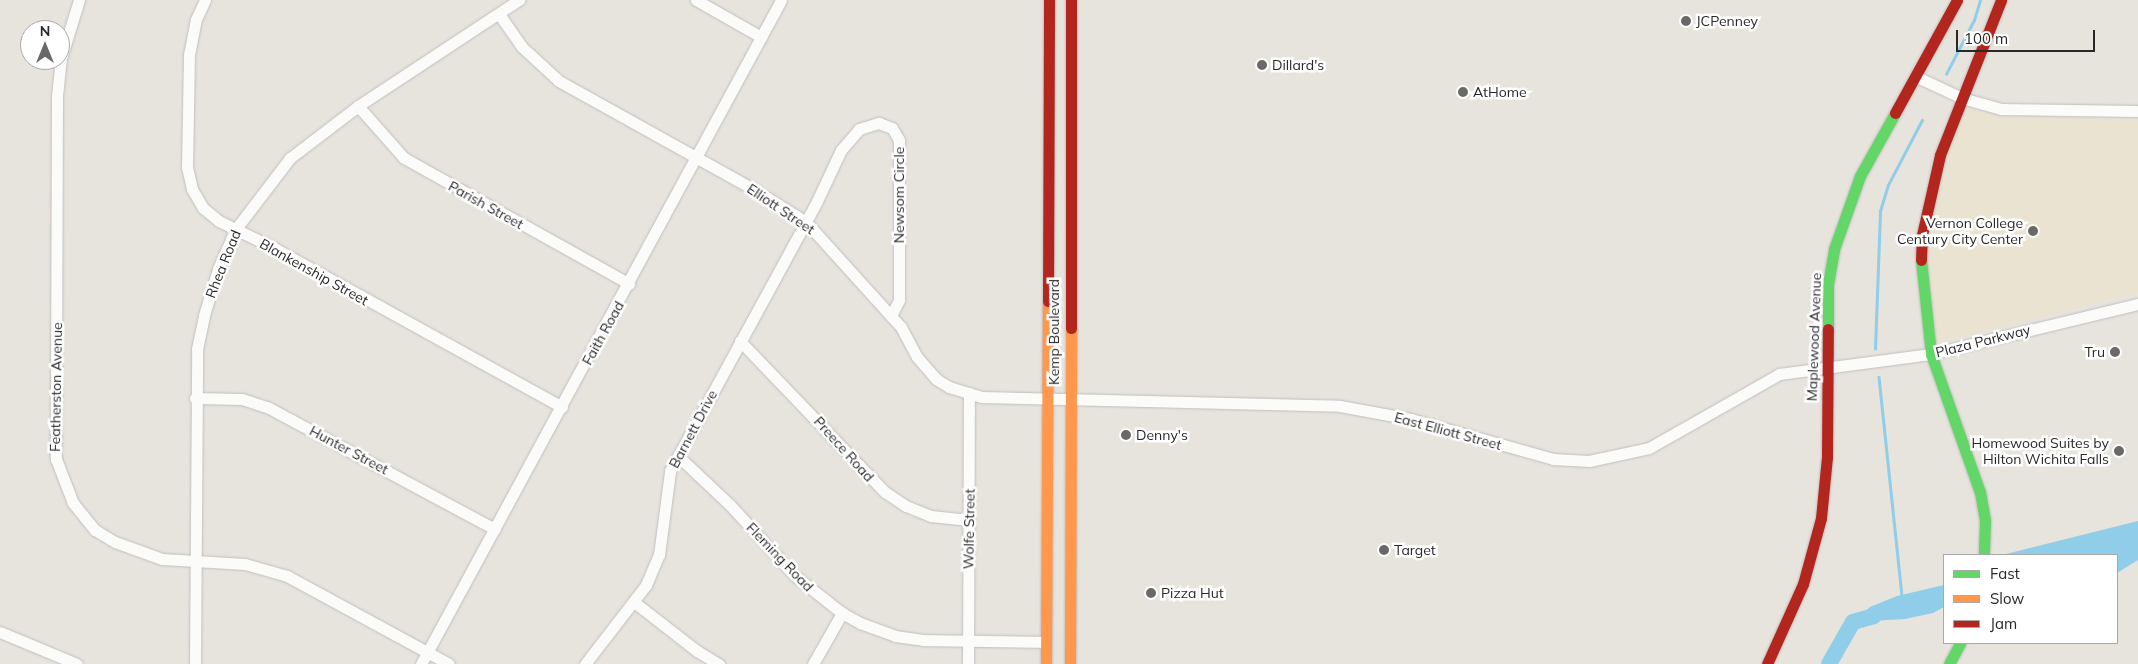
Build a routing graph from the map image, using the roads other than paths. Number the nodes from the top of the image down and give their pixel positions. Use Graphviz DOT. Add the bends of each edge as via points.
graph roads {
  1 [pos="79,0"];
  2 [pos="204,0"];
  3 [pos="519,0"];
  4 [pos="696,0"];
  5 [pos="781,0"];
  6 [pos="1049,0"];
  7 [pos="1071,0"];
  8 [pos="1956,0"];
  9 [pos="2001,0"];
  10 [pos="499,14"];
  11 [pos="761,37"];
  12 [pos="1917,77"];
  13 [pos="1962,98"];
  14 [pos="358,106"];
  15 [pos="2138,111"];
  16 [pos="696,158"];
  17 [pos="806,222"];
  18 [pos="235,230"];
  19 [pos="629,284"];
  20 [pos="2138,304"];
  21 [pos="891,316"];
  22 [pos="740,341"];
  23 [pos="1931,354"];
  24 [pos="1826,368"];
  25 [pos="969,393"];
  26 [pos="195,398"];
  27 [pos="1047,399"];
  28 [pos="1070,399"];
  29 [pos="562,407"];
  30 [pos="678,456"];
  31 [pos="969,520"];
  32 [pos="495,529"];
  33 [pos="1984,554"];
  34 [pos="195,561"];
  35 [pos="634,602"];
  36 [pos="842,613"];
  37 [pos="0,632"];
  38 [pos="968,642"];
  39 [pos="1046,642"];
  40 [pos="1070,642"];
  41 [pos="1959,644"];
  42 [pos="428,652"];
  43 [pos="77,664"];
  44 [pos="195,664"];
  45 [pos="421,664"];
  46 [pos="449,664"];
  47 [pos="585,664"];
  48 [pos="719,664"];
  49 [pos="812,664"];
  50 [pos="968,664"];
  51 [pos="1046,664"];
  52 [pos="1070,664"];
  53 [pos="1767,664"];
  54 [pos="1949,664"];
  1 -- 34 [label="street, Featherston Avenue" via="61,58 57,96 57,469 73,503 100,534 140,553 162,559"];
  2 -- 18 [label="street, Blankenship Street" via="196,19 189,54 188,176 203,208"];
  3 -- 10 [label="street, Rhea Road"];
  4 -- 11 [label="street"];
  5 -- 11 [label="street, Faith Road"];
  6 -- 27 [label="main road, Kemp Boulevard"];
  7 -- 28 [label="main road, Kemp Boulevard"];
  8 -- 12 [label="main road, Maplewood Avenue"];
  9 -- 13 [label="main road"];
  10 -- 14 [label="street, Rhea Road"];
  10 -- 16 [label="street, Elliott Street" via="522,47 559,81"];
  11 -- 16 [label="street, Faith Road"];
  12 -- 13 [label="street"];
  12 -- 24 [label="main road, Maplewood Avenue" via="1860,176 1834,250 1828,284"];
  13 -- 15 [label="street" via="2028,112"];
  13 -- 23 [label="main road" via="1940,155 1922,235 1921,282"];
  14 -- 18 [label="street, Rhea Road" via="290,158"];
  14 -- 19 [label="street, Parish Street" via="404,158"];
  16 -- 17 [label="street, Elliott Street"];
  16 -- 19 [label="street, Faith Road"];
  17 -- 21 [label="street, Elliott Street"];
  17 -- 21 [label="street, Newsom Circle" via="841,150 852,136 867,124 879,123 892,128 900,146 899,300"];
  17 -- 22 [label="street, Barnett Drive"];
  18 -- 26 [label="street, Rhea Road" via="204,315 197,349"];
  18 -- 29 [label="street, Blankenship Street" via="274,248"];
  19 -- 29 [label="street, Faith Road"];
  20 -- 23 [label="street, Plaza Parkway"];
  21 -- 25 [label="street, Elliott Street" via="936,378"];
  22 -- 30 [label="street, Barnett Drive"];
  22 -- 31 [label="street, Preece Road" via="885,492 906,506 931,516"];
  23 -- 24 [label="street, Plaza Parkway"];
  23 -- 33 [label="main road" via="1980,492 1985,521"];
  24 -- 28 [label="street, East Elliott Street" via="1779,374 1649,448 1589,461 1553,459 1411,419 1340,406"];
  24 -- 53 [label="main road, Maplewood Avenue" via="1827,457 1821,518 1803,584"];
  25 -- 27 [label="street, Elliott Street" via="982,397"];
  25 -- 31 [label="street, Wolfe Street"];
  26 -- 32 [label="street, Hunter Street" via="242,399 269,408"];
  26 -- 34 [label="street, Rhea Road"];
  27 -- 28 [label="street, East Elliott Street"];
  27 -- 39 [label="main road, Kemp Boulevard"];
  28 -- 40 [label="main road, Kemp Boulevard"];
  29 -- 32 [label="street, Faith Road"];
  30 -- 35 [label="street, Barnett Drive" via="666,487 659,555 646,585"];
  30 -- 36 [label="street, Fleming Road" via="730,505 795,576"];
  31 -- 38 [label="street, Wolfe Street"];
  32 -- 42 [label="street, Faith Road"];
  34 -- 42 [label="street, Featherston Avenue" via="245,564 287,576"];
  34 -- 44 [label="street, Rhea Road"];
  35 -- 47 [label="street, Barnett Drive"];
  35 -- 48 [label="street"];
  36 -- 38 [label="street, Fleming Road" via="895,636"];
  36 -- 49 [label="street"];
  37 -- 43 [label="street"];
  38 -- 39 [label="street, Fleming Road"];
  38 -- 50 [label="street, Wolfe Street"];
  39 -- 40 [label="main road"];
  39 -- 51 [label="main road, Kemp Boulevard"];
  40 -- 52 [label="main road, Kemp Boulevard"];
  41 -- 54 [label="main road"];
  42 -- 45 [label="street, Faith Road"];
  42 -- 46 [label="street, Featherston Avenue"];
}
